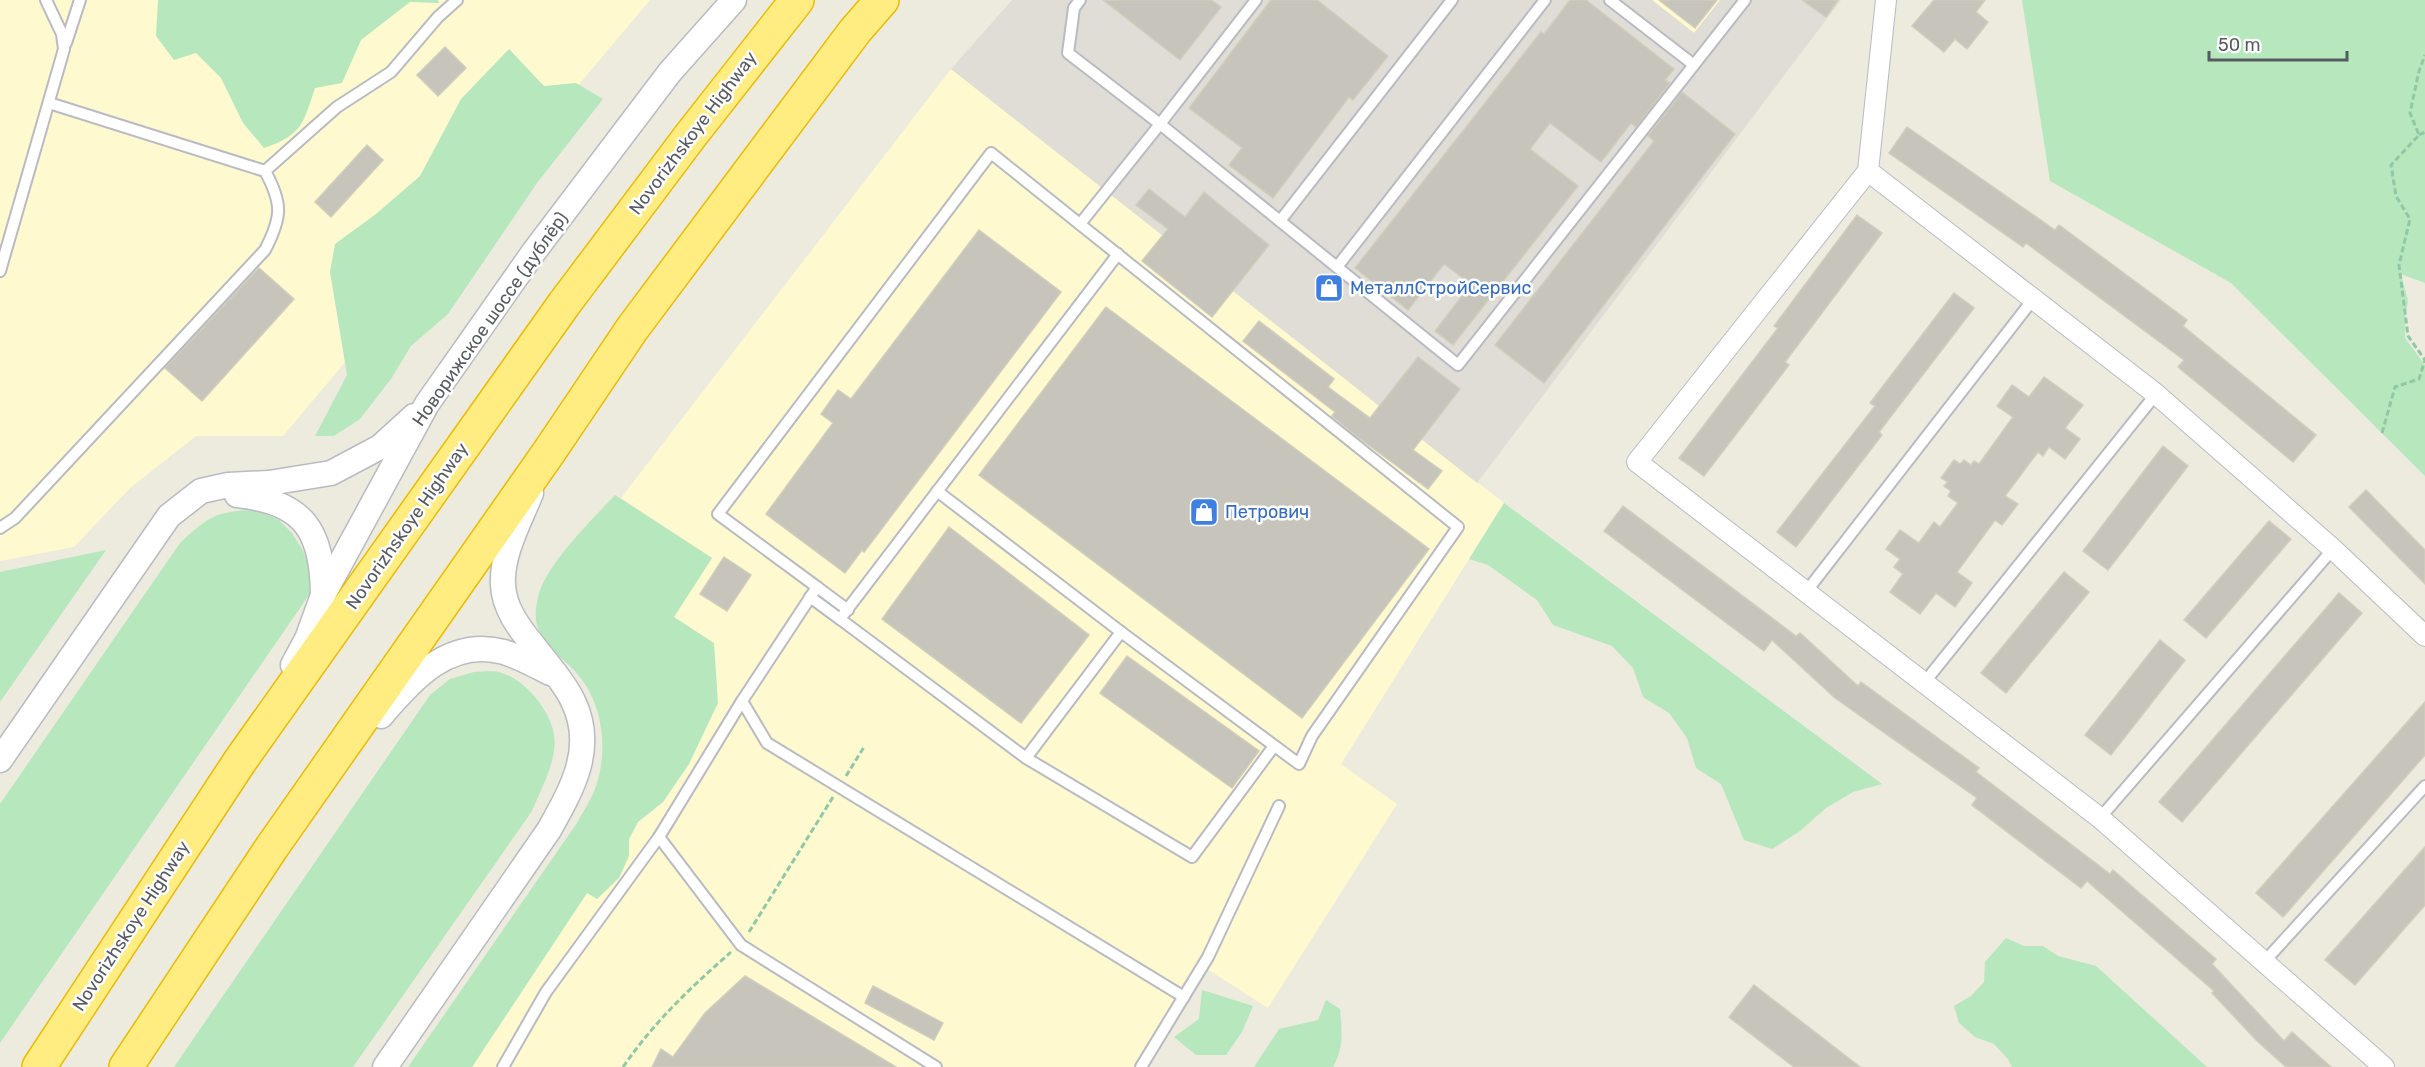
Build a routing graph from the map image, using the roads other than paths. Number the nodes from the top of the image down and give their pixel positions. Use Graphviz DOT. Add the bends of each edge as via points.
graph roads {
  1 [pos="46,0"];
  2 [pos="80,0"];
  3 [pos="457,0"];
  4 [pos="734,0"];
  5 [pos="797,0"];
  6 [pos="882,0"];
  7 [pos="1080,0"];
  8 [pos="1256,0"];
  9 [pos="1452,0"];
  10 [pos="1545,0"];
  11 [pos="1610,0"];
  12 [pos="1745,0"];
  13 [pos="1886,0"];
  14 [pos="64,49"];
  15 [pos="1694,65"];
  16 [pos="49,103"];
  17 [pos="1160,124"];
  18 [pos="265,171"];
  19 [pos="1868,171"];
  20 [pos="1280,221"];
  21 [pos="1080,224"];
  22 [pos="1118,254"];
  23 [pos="1337,267"];
  24 [pos="0,271"];
  25 [pos="2034,298"];
  26 [pos="2156,394"];
  27 [pos="427,404"];
  28 [pos="549,452"];
  29 [pos="937,491"];
  30 [pos="170,516"];
  31 [pos="0,528"];
  32 [pos="2332,549"];
  33 [pos="817,587"];
  34 [pos="1806,592"];
  35 [pos="323,596"];
  36 [pos="810,597"];
  37 [pos="848,610"];
  38 [pos="840,619"];
  39 [pos="1121,632"];
  40 [pos="2425,636"];
  41 [pos="555,675"];
  42 [pos="1924,683"];
  43 [pos="742,701"];
  44 [pos="1275,746"];
  45 [pos="1026,758"];
  46 [pos="0,760"];
  47 [pos="240,761"];
  48 [pos="2425,786"];
  49 [pos="1279,806"];
  50 [pos="2100,818"];
  51 [pos="659,837"];
  52 [pos="272,847"];
  53 [pos="2264,962"];
  54 [pos="1184,997"];
  55 [pos="39,1067"];
  56 [pos="126,1067"];
  57 [pos="385,1067"];
  58 [pos="503,1067"];
  59 [pos="936,1067"];
  60 [pos="1141,1067"];
  61 [pos="2384,1067"];
  1 -- 14 [label="lane" via="62,34"];
  2 -- 14 [label="lane"];
  3 -- 18 [label="lane" via="391,72 337,107"];
  4 -- 27 [label="street, Новорижское шоссе (дублёр)" via="670,72 533,253"];
  5 -- 47 [label="highway, Novorizhskoye Highway" via="564,304"];
  6 -- 28 [label="highway" via="632,329"];
  7 -- 17 [label="lane" via="1074,8 1068,53"];
  8 -- 17 [label="lane"];
  9 -- 20 [label="lane"];
  10 -- 23 [label="lane"];
  11 -- 15 [label="lane"];
  12 -- 15 [label="lane"];
  13 -- 19 [label="street"];
  14 -- 16 [label="lane"];
  15 -- 23 [label="lane" via="1458,365"];
  16 -- 18 [label="lane"];
  16 -- 24 [label="lane"];
  17 -- 20 [label="lane"];
  17 -- 21 [label="lane"];
  18 -- 31 [label="lane" via="275,189 279,209 277,227 265,250 15,518"];
  19 -- 25 [label="street"];
  19 -- 34 [label="street" via="1637,462"];
  20 -- 23 [label="lane"];
  21 -- 22 [label="lane"];
  21 -- 33 [label="lane" via="991,153 718,514"];
  22 -- 29 [label="lane"];
  22 -- 44 [label="lane" via="1458,527 1312,736 1299,764"];
  25 -- 26 [label="street"];
  25 -- 34 [label="lane"];
  26 -- 32 [label="street"];
  26 -- 42 [label="lane"];
  27 -- 30 [label="street" via="380,447 331,473 201,491"];
  27 -- 35 [label="street, Новорижское шоссе (дублёр)"];
  28 -- 41 [label="street" via="504,563 503,585 507,606 521,632"];
  28 -- 52 [label="highway"];
  29 -- 37 [label="lane"];
  29 -- 39 [label="lane"];
  30 -- 35 [label="street" via="235,494 261,497 289,508 307,524 318,547"];
  30 -- 46 [label="street"];
  32 -- 40 [label="street"];
  32 -- 50 [label="lane"];
  33 -- 36 [label="lane"];
  33 -- 37 [label="lane"];
  34 -- 42 [label="street"];
  35 -- 47 [label="street, Новорижское шоссе (дублёр)" via="308,639"];
  36 -- 38 [label="lane"];
  36 -- 43 [label="lane"];
  37 -- 38 [label="lane"];
  38 -- 45 [label="lane"];
  39 -- 44 [label="lane"];
  39 -- 45 [label="lane"];
  41 -- 52 [label="street" via="502,651 454,652 432,664 406,685"];
  41 -- 57 [label="street" via="573,700 580,723 583,748 571,792 549,830"];
  42 -- 50 [label="street"];
  43 -- 51 [label="lane"];
  43 -- 54 [label="lane" via="767,743"];
  44 -- 45 [label="lane" via="1192,857"];
  47 -- 55 [label="highway, Novorizhskoye Highway"];
  48 -- 53 [label="lane"];
  49 -- 54 [label="lane" via="1208,957"];
  50 -- 53 [label="street"];
  51 -- 58 [label="lane" via="546,992"];
  51 -- 59 [label="lane" via="741,945"];
  52 -- 56 [label="highway"];
  53 -- 61 [label="street"];
  54 -- 60 [label="lane"];
}
